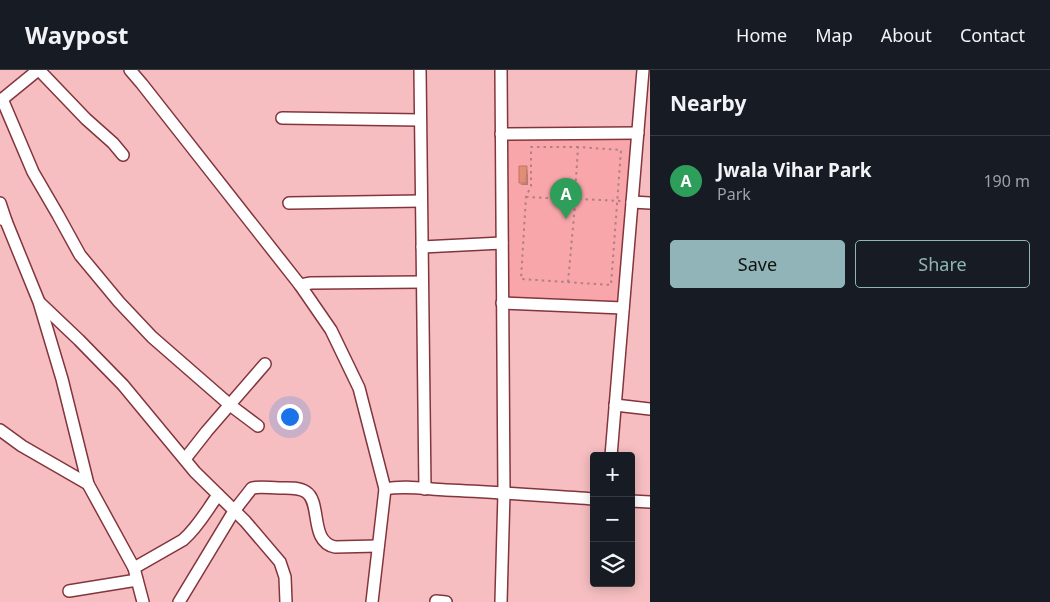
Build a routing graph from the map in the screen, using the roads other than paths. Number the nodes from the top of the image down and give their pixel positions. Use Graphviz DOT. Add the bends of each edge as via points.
graph roads {
  1 [pos="38,70"];
  2 [pos="130,70"];
  3 [pos="420,70"];
  4 [pos="501,70"];
  5 [pos="643,70"];
  6 [pos="1,100"];
  7 [pos="282,118"];
  8 [pos="420,120"];
  9 [pos="638,133"];
  10 [pos="501,134"];
  11 [pos="122,155"];
  12 [pos="422,201"];
  13 [pos="626,201"];
  14 [pos="0,203"];
  15 [pos="289,203"];
  16 [pos="650,203"];
  17 [pos="3,219"];
  18 [pos="502,243"];
  19 [pos="422,247"];
  20 [pos="422,282"];
  21 [pos="304,284"];
  22 [pos="39,302"];
  23 [pos="502,303"];
  24 [pos="623,308"];
  25 [pos="265,364"];
  26 [pos="615,405"];
  27 [pos="230,406"];
  28 [pos="650,409"];
  29 [pos="258,426"];
  30 [pos="0,430"];
  31 [pos="611,452"];
  32 [pos="185,459"];
  33 [pos="88,484"];
  34 [pos="394,487"];
  35 [pos="425,489"];
  36 [pos="504,492"];
  37 [pos="218,495"];
  38 [pos="590,500"];
  39 [pos="635,501"];
  40 [pos="650,502"];
  41 [pos="234,511"];
  42 [pos="378,546"];
  43 [pos="134,568"];
  44 [pos="137,580"];
  45 [pos="69,591"];
  46 [pos="143,602"];
  47 [pos="179,602"];
  48 [pos="286,602"];
  49 [pos="372,602"];
  50 [pos="501,602"];
  1 -- 6 [label="street"];
  1 -- 11 [label="street"];
  2 -- 21 [label="street"];
  3 -- 8 [label="street"];
  4 -- 10 [label="street"];
  5 -- 9 [label="street"];
  6 -- 27 [label="street" via="33,172 80,255 152,337"];
  7 -- 8 [label="street"];
  8 -- 12 [label="street"];
  9 -- 10 [label="street"];
  9 -- 13 [label="street"];
  10 -- 18 [label="street"];
  12 -- 15 [label="street"];
  12 -- 19 [label="street"];
  13 -- 16 [label="street"];
  13 -- 24 [label="street"];
  14 -- 17 [label="street"];
  17 -- 22 [label="street"];
  18 -- 19 [label="street"];
  18 -- 23 [label="street"];
  19 -- 20 [label="street"];
  20 -- 21 [label="street"];
  20 -- 35 [label="street"];
  21 -- 34 [label="street" via="359,388"];
  22 -- 32 [label="street" via="123,385"];
  22 -- 33 [label="street"];
  23 -- 24 [label="street"];
  23 -- 36 [label="street"];
  24 -- 26 [label="street"];
  25 -- 27 [label="street"];
  26 -- 28 [label="street"];
  26 -- 31 [label="street"];
  27 -- 29 [label="street"];
  27 -- 32 [label="street"];
  30 -- 33 [label="street"];
  32 -- 37 [label="street"];
  33 -- 43 [label="street"];
  34 -- 35 [label="street"];
  34 -- 42 [label="street"];
  35 -- 36 [label="street"];
  36 -- 38 [label="street"];
  36 -- 50 [label="street"];
  37 -- 41 [label="street"];
  37 -- 43 [label="street" via="190,534"];
  39 -- 40 [label="street"];
  41 -- 42 [label="street" via="252,488 297,489 308,493 312,499 322,539 329,546"];
  41 -- 47 [label="street"];
  41 -- 48 [label="street" via="280,562 285,577"];
  42 -- 49 [label="street"];
  43 -- 44 [label="street"];
  44 -- 45 [label="street"];
  44 -- 46 [label="street"];
}
